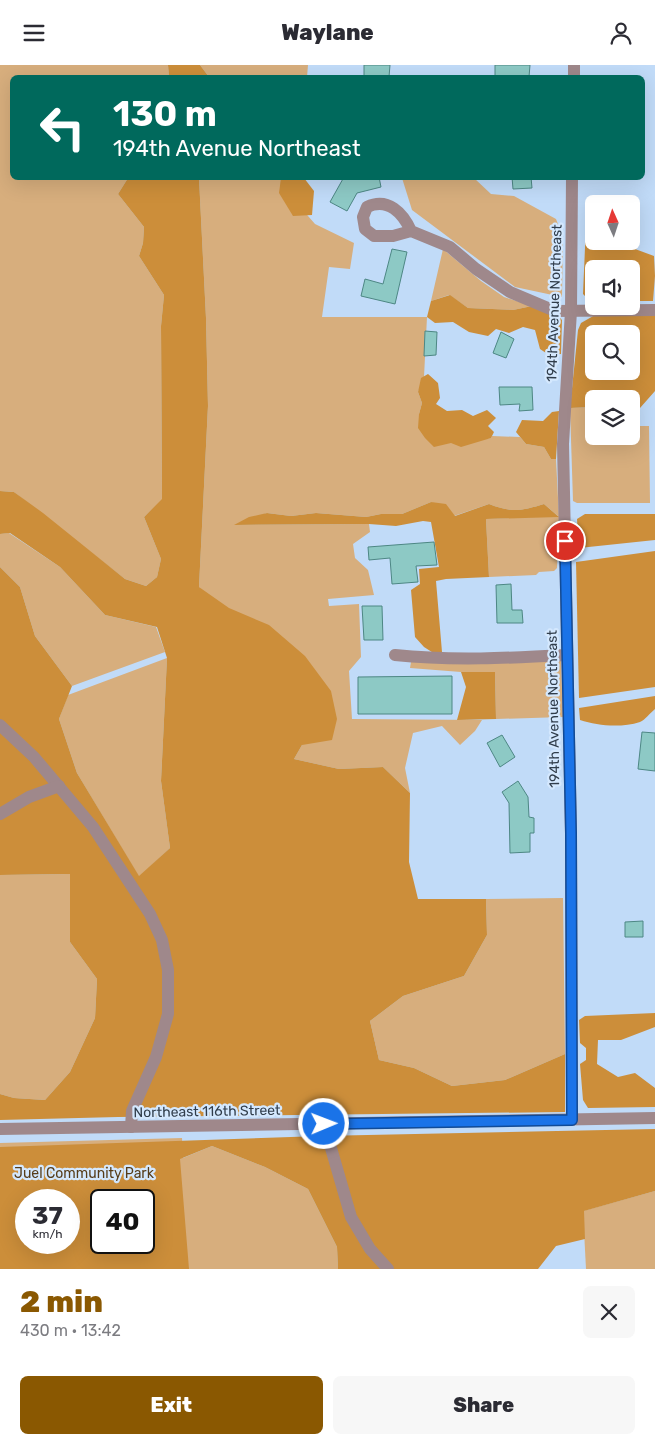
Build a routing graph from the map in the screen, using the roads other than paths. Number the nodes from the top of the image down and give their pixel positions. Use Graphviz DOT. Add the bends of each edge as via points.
graph roads {
  1 [pos="572,180"];
  2 [pos="411,231"];
  3 [pos="655,310"];
  4 [pos="571,311"];
  5 [pos="395,655"];
  6 [pos="567,655"];
  7 [pos="0,725"];
  8 [pos="59,786"];
  9 [pos="0,814"];
  10 [pos="655,1118"];
  11 [pos="572,1120"];
  12 [pos="324,1124"];
  13 [pos="131,1127"];
  14 [pos="0,1129"];
  15 [pos="388,1269"];
  1 -- 4 [label="street, 194th Avenue Northeast"];
  2 -- 4 [label="street" via="450,247 510,292 555,311"];
  3 -- 4 [label="street"];
  4 -- 6 [label="street, 194th Avenue Northeast" via="562,444"];
  5 -- 6 [label="street" via="510,658"];
  6 -- 11 [label="street, 194th Avenue Northeast"];
  7 -- 8 [label="street"];
  8 -- 9 [label="street" via="29,797"];
  8 -- 13 [label="street" via="98,835 150,914 162,940 168,970 168,1014 156,1057 132,1111"];
  10 -- 11 [label="street, Northeast 116th Street"];
  11 -- 12 [label="street, Northeast 116th Street"];
  12 -- 13 [label="street, Northeast 116th Street"];
  12 -- 15 [label="street" via="351,1217 370,1249"];
  13 -- 14 [label="street, Northeast 116th Street"];
}
